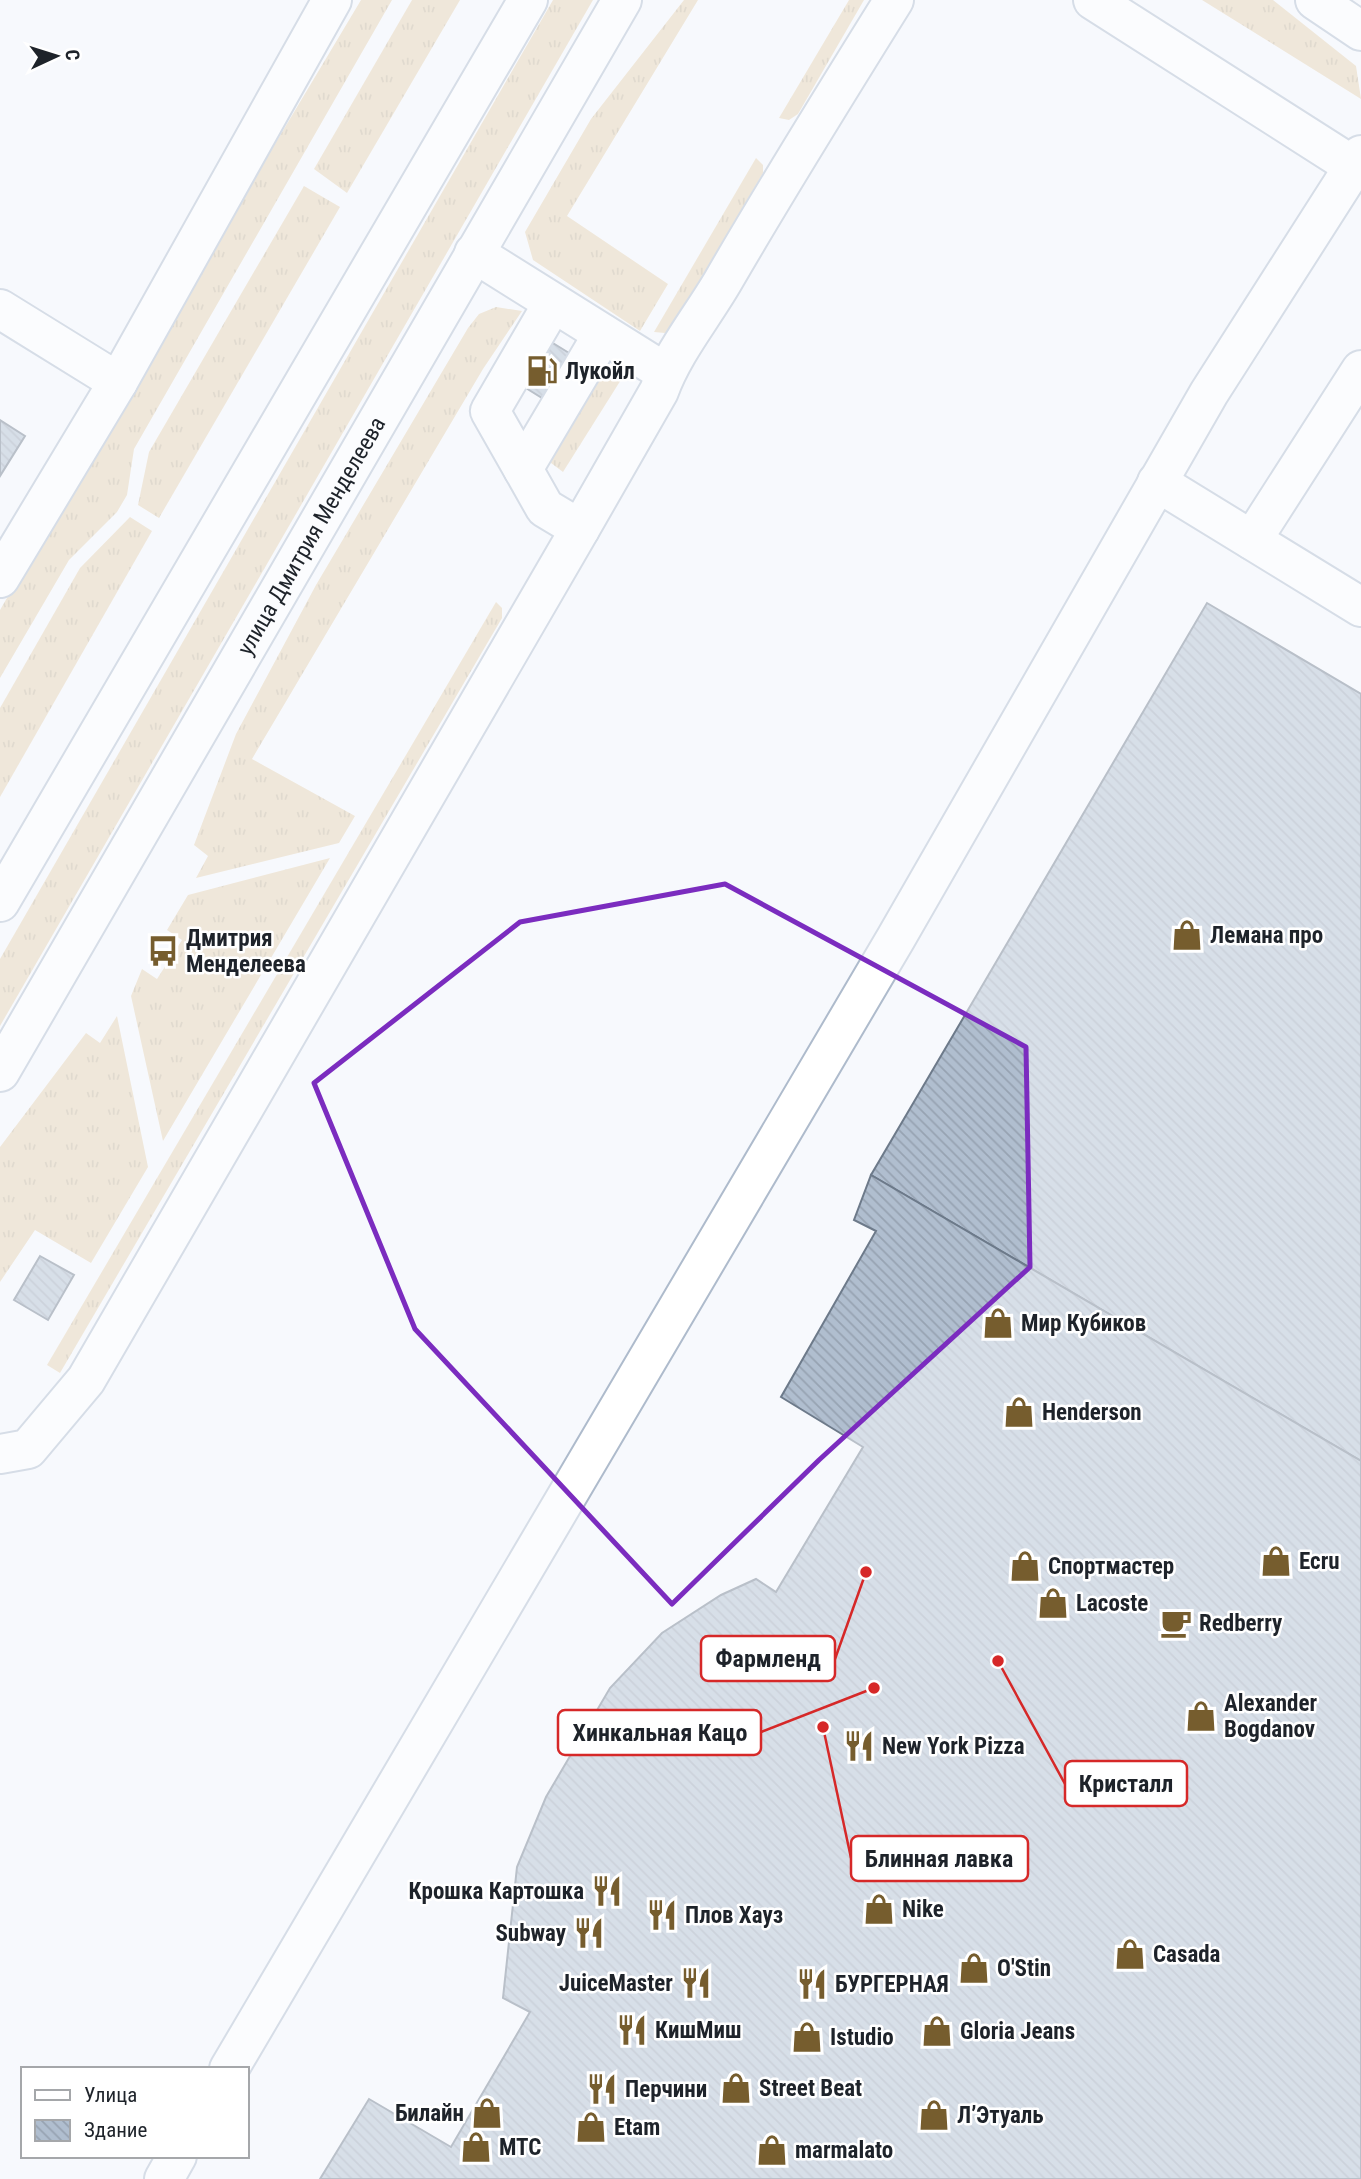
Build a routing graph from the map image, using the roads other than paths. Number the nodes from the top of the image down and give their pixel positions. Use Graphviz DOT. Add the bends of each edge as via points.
graph roads {
  1 [pos="332,0"];
  2 [pos="528,0"];
  3 [pos="622,0"];
  4 [pos="894,0"];
  5 [pos="1093,0"];
  6 [pos="1315,0"];
  7 [pos="1361,31"];
  8 [pos="1359,164"];
  9 [pos="474,253"];
  10 [pos="553,303"];
  11 [pos="0,309"];
  12 [pos="603,334"];
  13 [pos="1361,370"];
  14 [pos="666,373"];
  15 [pos="118,382"];
  16 [pos="523,469"];
  17 [pos="1157,482"];
  18 [pos="580,529"];
  19 [pos="1252,540"];
  20 [pos="0,578"];
  21 [pos="1361,607"];
  22 [pos="0,902"];
  23 [pos="0,1072"];
  24 [pos="0,1454"];
  25 [pos="230,2067"];
  26 [pos="176,2158"];
  27 [pos="164,2179"];
  1 -- 15 [label="street"];
  2 -- 22 [label="street"];
  3 -- 9 [label="street, улица Дмитрия Менделеева"];
  4 -- 14 [label="street"];
  5 -- 8 [label="street"];
  6 -- 7 [label="street"];
  8 -- 17 [label="street" via="1223,370"];
  9 -- 10 [label="street"];
  9 -- 23 [label="street, улица Дмитрия Менделеева"];
  10 -- 12 [label="street"];
  10 -- 16 [label="street" via="490,411"];
  11 -- 15 [label="street"];
  12 -- 14 [label="street"];
  12 -- 16 [label="street"];
  13 -- 19 [label="street"];
  14 -- 18 [label="street"];
  15 -- 20 [label="street"];
  16 -- 18 [label="street" via="545,508"];
  17 -- 19 [label="street"];
  17 -- 25 [label="street" via="896,938"];
  18 -- 24 [label="street" via="86,1380 29,1449"];
  19 -- 21 [label="street"];
  26 -- 27 [label="street"];
}
